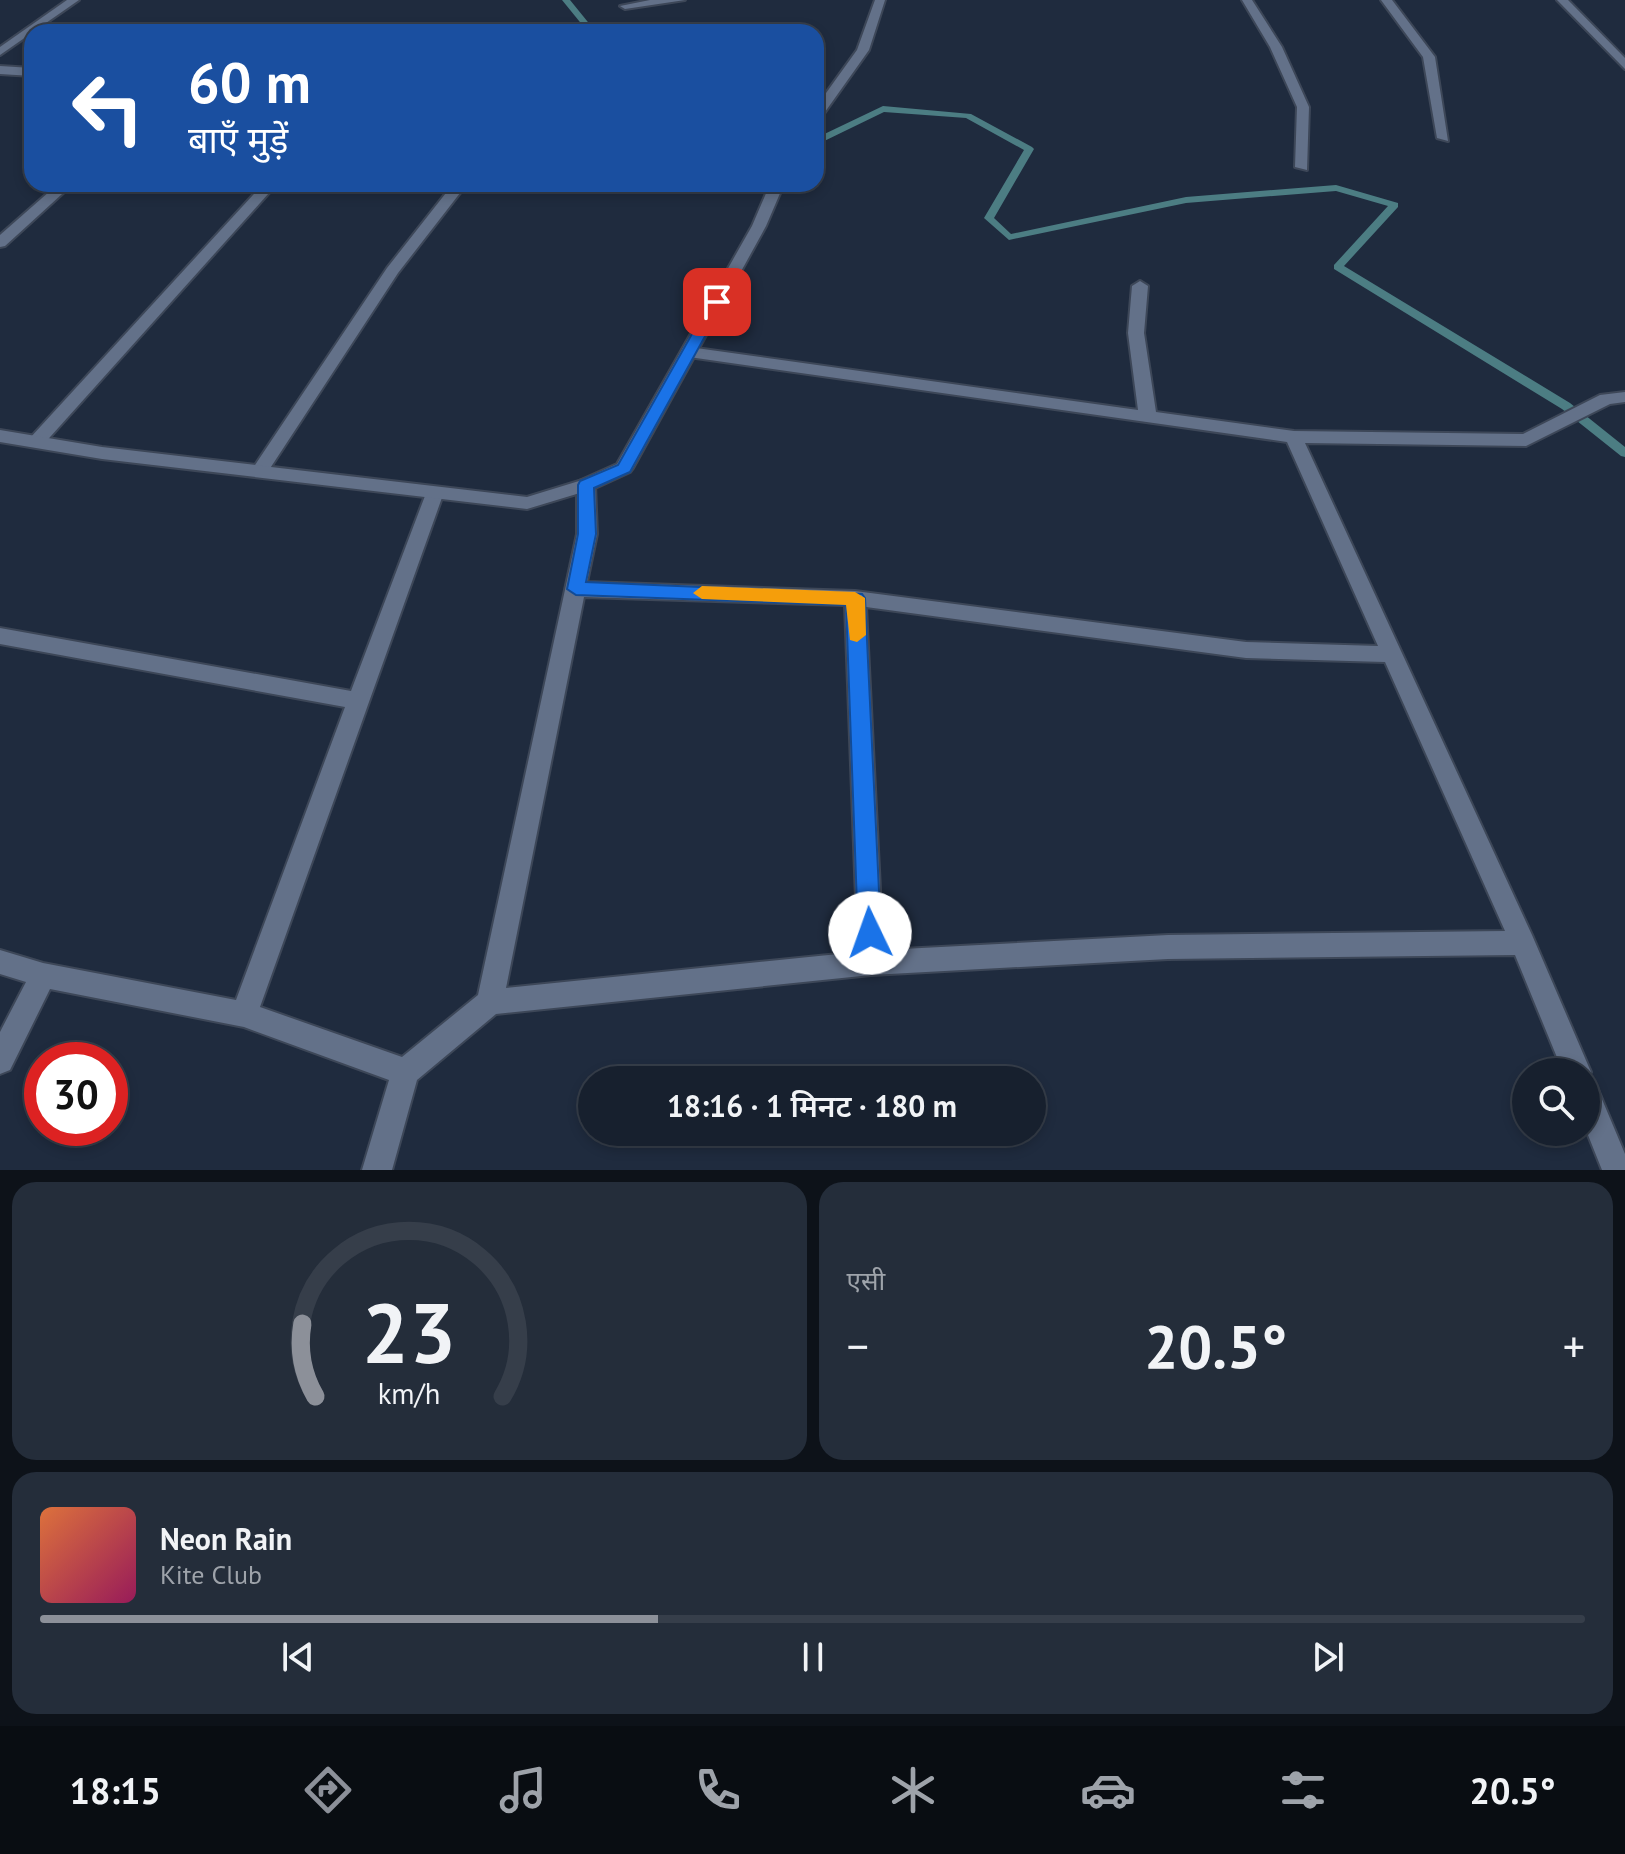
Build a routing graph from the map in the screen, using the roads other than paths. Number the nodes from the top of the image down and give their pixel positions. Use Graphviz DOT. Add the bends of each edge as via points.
graph roads {
  1 [pos="74,0"];
  2 [pos="680,0"];
  3 [pos="880,0"];
  4 [pos="1247,0"];
  5 [pos="1386,0"];
  6 [pos="1562,0"];
  7 [pos="625,6"];
  8 [pos="40,24"];
  9 [pos="24,35"];
  10 [pos="0,52"];
  11 [pos="1625,65"];
  12 [pos="6,70"];
  13 [pos="0,80"];
  14 [pos="824,105"];
  15 [pos="1443,138"];
  16 [pos="1302,167"];
  17 [pos="57,192"];
  18 [pos="263,192"];
  19 [pos="454,192"];
  20 [pos="774,192"];
  21 [pos="0,243"];
  22 [pos="1140,286"];
  23 [pos="689,352"];
  24 [pos="1625,397"];
  25 [pos="1148,416"];
  26 [pos="0,436"];
  27 [pos="1294,437"];
  28 [pos="36,442"];
  29 [pos="259,472"];
  30 [pos="586,485"];
  31 [pos="435,492"];
  32 [pos="576,589"];
  33 [pos="855,598"];
  34 [pos="0,636"];
  35 [pos="1393,654"];
  36 [pos="358,701"];
  37 [pos="1523,943"];
  38 [pos="0,962"];
  39 [pos="871,963"];
  40 [pos="43,975"];
  41 [pos="490,1002"];
  42 [pos="244,1014"];
  43 [pos="1571,1058"];
  44 [pos="0,1060"];
  45 [pos="405,1072"];
  46 [pos="1600,1129"];
  47 [pos="377,1170"];
  48 [pos="1617,1170"];
  1 -- 8 [label="street"];
  2 -- 7 [label="street"];
  3 -- 14 [label="street" via="863,50"];
  4 -- 16 [label="street" via="1303,107"];
  5 -- 15 [label="street" via="1429,57"];
  6 -- 11 [label="street"];
  9 -- 10 [label="street"];
  12 -- 13 [label="street"];
  17 -- 21 [label="street"];
  18 -- 28 [label="street"];
  19 -- 29 [label="street" via="392,271"];
  20 -- 23 [label="street"];
  22 -- 25 [label="street" via="1136,333"];
  23 -- 25 [label="street"];
  23 -- 30 [label="street" via="624,468"];
  24 -- 27 [label="street" via="1606,399 1526,440"];
  25 -- 27 [label="street"];
  26 -- 28 [label="street"];
  27 -- 35 [label="street"];
  28 -- 29 [label="street"];
  29 -- 31 [label="street"];
  30 -- 31 [label="street" via="527,503"];
  30 -- 32 [label="street" via="587,534"];
  31 -- 36 [label="street"];
  32 -- 33 [label="street"];
  32 -- 41 [label="street"];
  33 -- 35 [label="street" via="1246,650"];
  33 -- 39 [label="street"];
  34 -- 36 [label="street"];
  35 -- 37 [label="street"];
  36 -- 42 [label="street"];
  37 -- 39 [label="street" via="1168,947"];
  37 -- 43 [label="street"];
  38 -- 40 [label="street"];
  39 -- 41 [label="street"];
  40 -- 42 [label="street"];
  40 -- 44 [label="street"];
  41 -- 45 [label="street"];
  42 -- 45 [label="street"];
  45 -- 47 [label="street"];
  46 -- 48 [label="street"];
}
